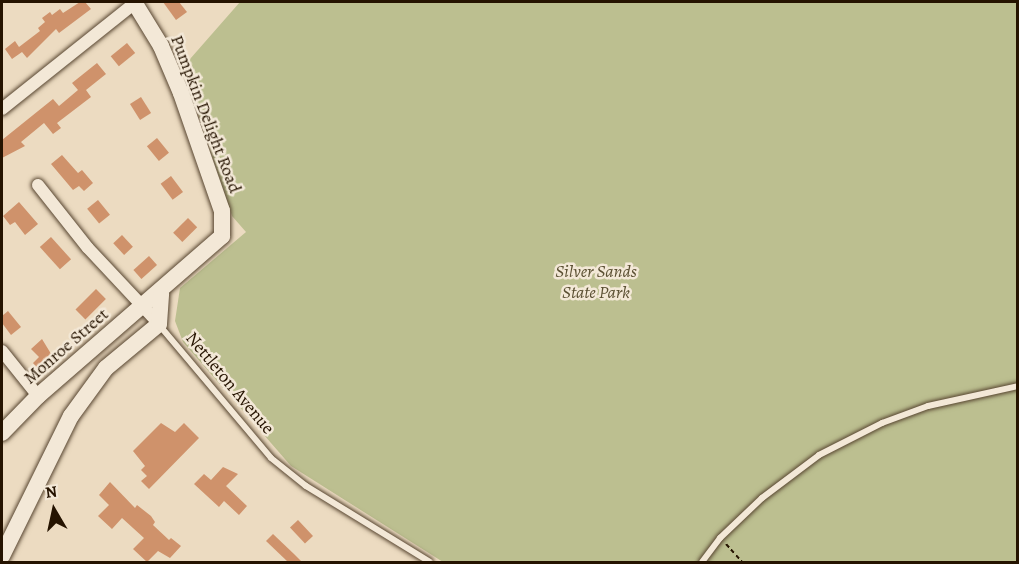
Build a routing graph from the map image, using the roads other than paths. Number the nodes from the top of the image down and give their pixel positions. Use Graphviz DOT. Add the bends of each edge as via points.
graph roads {
  1 [pos="135,2"];
  2 [pos="2,110"];
  3 [pos="38,185"];
  4 [pos="217,243"];
  5 [pos="160,293"];
  6 [pos="142,306"];
  7 [pos="159,324"];
  8 [pos="2,351"];
  9 [pos="1017,386"];
  10 [pos="38,396"];
  11 [pos="2,434"];
  12 [pos="2,556"];
  13 [pos="430,562"];
  14 [pos="702,562"];
  1 -- 2 [label="street"];
  1 -- 4 [label="street, Pumpkin Delight Road" via="169,62 214,186 224,221"];
  3 -- 6 [label="street, Nettleton Avenue" via="88,248"];
  4 -- 5 [label="street, Monroe Street"];
  5 -- 6 [label="street, Monroe Street"];
  5 -- 7 [label="street"];
  6 -- 7 [label="street, Nettleton Avenue"];
  6 -- 10 [label="street, Monroe Street"];
  7 -- 12 [label="street" via="106,368 71,416"];
  7 -- 13 [label="lane, Nettleton Avenue" via="271,458 306,486"];
  8 -- 10 [label="street"];
  9 -- 14 [label="lane" via="928,406 829,450 762,498 720,538"];
  10 -- 11 [label="street, Monroe Street"];
}
